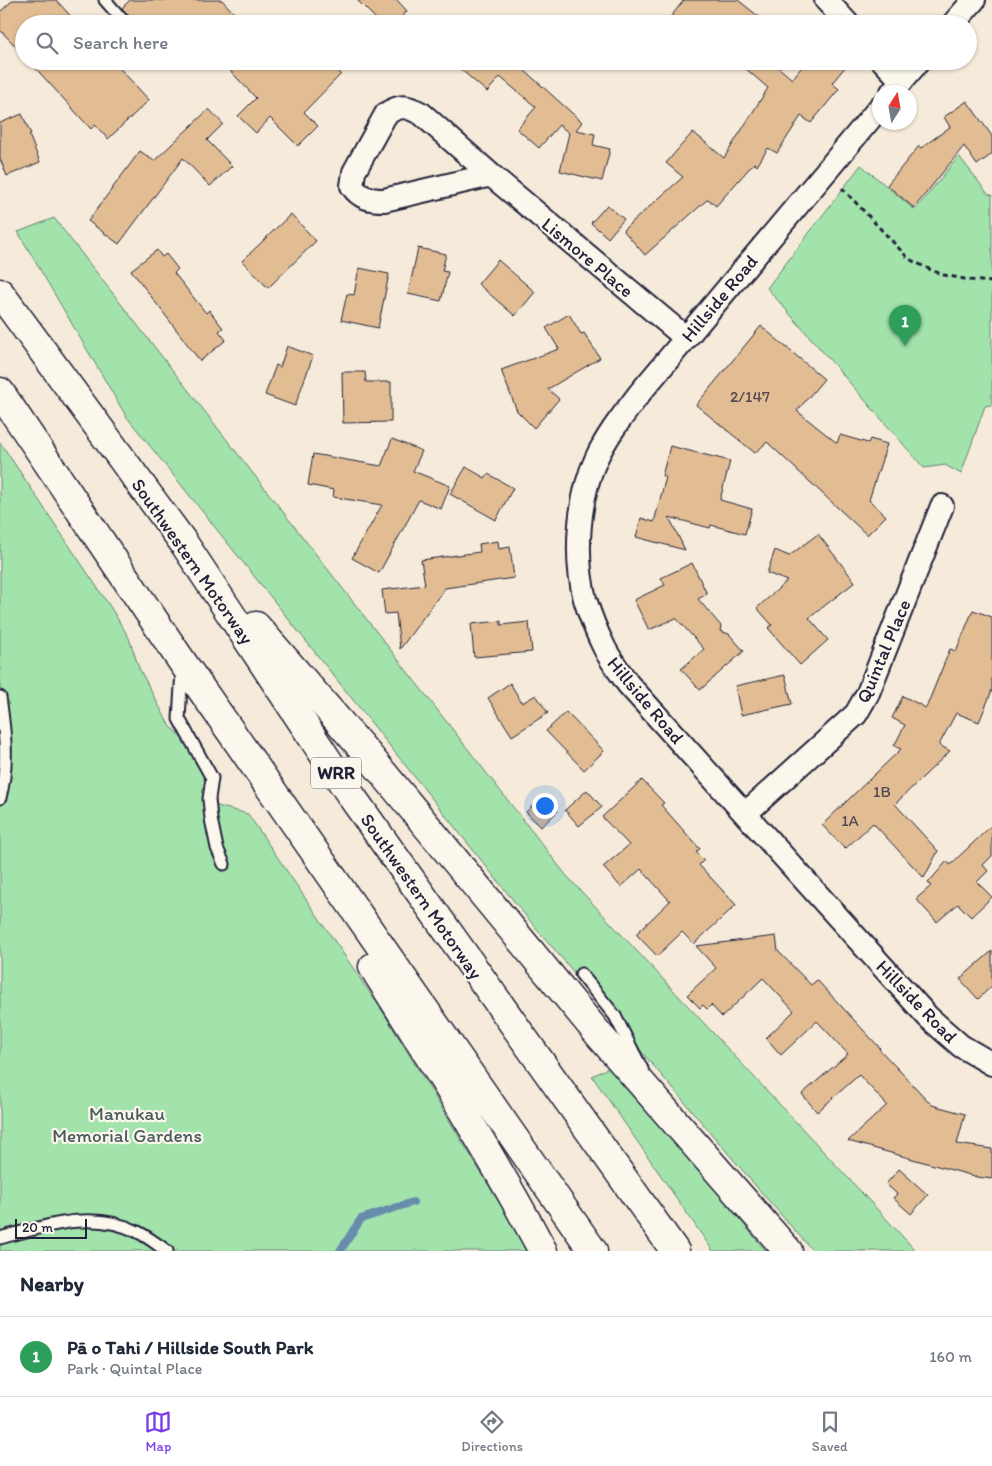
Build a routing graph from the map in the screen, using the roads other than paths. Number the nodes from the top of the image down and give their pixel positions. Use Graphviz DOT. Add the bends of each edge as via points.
graph roads {
  1 [pos="105,0"];
  2 [pos="826,0"];
  3 [pos="974,0"];
  4 [pos="118,15"];
  5 [pos="840,15"];
  6 [pos="961,15"];
  7 [pos="888,70"];
  8 [pos="912,70"];
  9 [pos="896,85"];
  10 [pos="899,85"];
  11 [pos="872,116"];
  12 [pos="491,175"];
  13 [pos="0,293"];
  14 [pos="686,338"];
  15 [pos="0,392"];
  16 [pos="942,506"];
  17 [pos="183,542"];
  18 [pos="183,663"];
  19 [pos="0,697"];
  20 [pos="2,726"];
  21 [pos="0,798"];
  22 [pos="746,813"];
  23 [pos="224,864"];
  24 [pos="581,974"];
  25 [pos="992,1064"];
  26 [pos="660,1105"];
  27 [pos="0,1238"];
  28 [pos="167,1251"];
  29 [pos="543,1251"];
  30 [pos="593,1251"];
  31 [pos="675,1251"];
  32 [pos="788,1251"];
  1 -- 4 [label="lane"];
  2 -- 5 [label="street"];
  3 -- 6 [label="street"];
  7 -- 9 [label="street"];
  8 -- 10 [label="street"];
  11 -- 14 [label="street, Hillside Road"];
  12 -- 12 [label="street, Lismore Place" via="384,200 364,197 352,186 354,172 386,114 402,106 422,114"];
  12 -- 14 [label="street, Lismore Place"];
  13 -- 17 [label="highway, Southwestern Motorway / WRR"];
  14 -- 22 [label="street, Hillside Road" via="611,431 597,458 582,509 581,572 592,619 606,651 622,676"];
  15 -- 18 [label="highway"];
  16 -- 22 [label="street, Quintal Place" via="868,693 856,714"];
  17 -- 26 [label="highway" via="369,756"];
  17 -- 31 [label="highway, Southwestern Motorway / WRR" via="352,797"];
  18 -- 23 [label="lane" via="179,719 212,778 211,819"];
  18 -- 29 [label="highway" via="432,1061"];
  18 -- 30 [label="highway"];
  19 -- 20 [label="lane"];
  20 -- 21 [label="lane" via="6,752 5,779"];
  22 -- 25 [label="street, Hillside Road" via="928,1017 961,1046"];
  24 -- 26 [label="lane" via="615,1016"];
  26 -- 32 [label="highway"];
  27 -- 28 [label="lane" via="42,1226 94,1220 117,1223 139,1232"];
}
